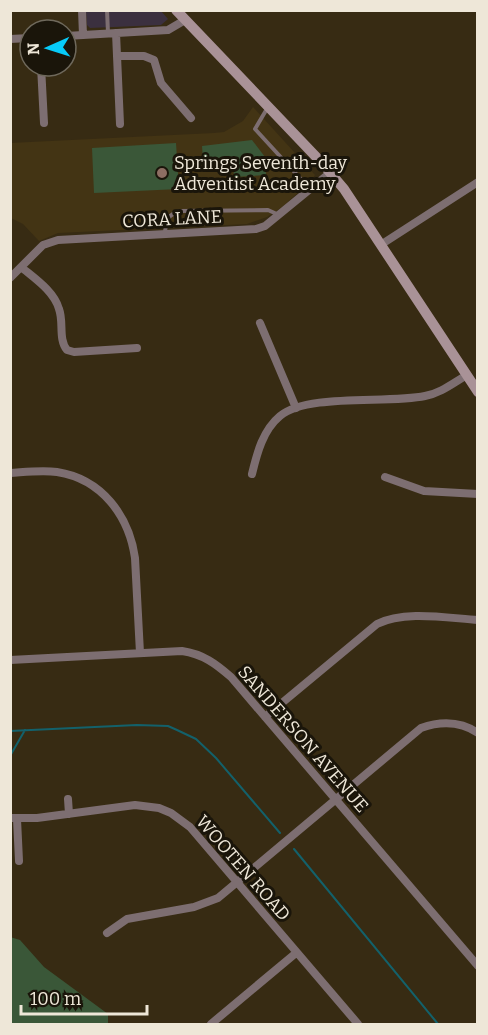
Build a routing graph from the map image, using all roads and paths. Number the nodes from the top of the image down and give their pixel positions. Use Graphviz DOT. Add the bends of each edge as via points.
graph roads {
  1 [pos="82,10"];
  2 [pos="107,10"];
  3 [pos="176,10"];
  4 [pos="185,20"];
  5 [pos="112,33"];
  6 [pos="78,35"];
  7 [pos="83,35"];
  8 [pos="117,56"];
  9 [pos="42,78"];
  10 [pos="268,106"];
  11 [pos="192,118"];
  12 [pos="44,123"];
  13 [pos="120,124"];
  14 [pos="331,172"];
  15 [pos="477,182"];
  16 [pos="310,190"];
  17 [pos="280,215"];
  18 [pos="165,234"];
  19 [pos="382,244"];
  20 [pos="21,267"];
  21 [pos="10,278"];
  22 [pos="260,323"];
  23 [pos="137,348"];
  24 [pos="466,375"];
  25 [pos="477,392"];
  26 [pos="296,408"];
  27 [pos="10,473"];
  28 [pos="252,474"];
  29 [pos="385,477"];
  30 [pos="477,494"];
  31 [pos="477,620"];
  32 [pos="140,654"];
  33 [pos="10,660"];
  34 [pos="265,717"];
  35 [pos="477,733"];
  36 [pos="68,799"];
  37 [pos="336,799"];
  38 [pos="69,814"];
  39 [pos="14,818"];
  40 [pos="19,861"];
  41 [pos="238,882"];
  42 [pos="107,933"];
  43 [pos="296,953"];
  44 [pos="477,964"];
  45 [pos="211,1024"];
  46 [pos="358,1024"];
  1 -- 7 [label="street"];
  2 -- 5 [label="lane"];
  3 -- 4 [label="main road"];
  4 -- 5 [label="street" via="168,30"];
  4 -- 10 [label="main road"];
  5 -- 7 [label="street"];
  5 -- 8 [label="street"];
  6 -- 7 [label="street"];
  8 -- 11 [label="street" via="154,60 161,83"];
  8 -- 13 [label="street"];
  9 -- 12 [label="street"];
  10 -- 14 [label="main road"];
  10 -- 16 [label="lane" via="255,129"];
  14 -- 16 [label="street, CORA LANE"];
  14 -- 19 [label="main road"];
  15 -- 19 [label="street"];
  16 -- 17 [label="street, CORA LANE"];
  17 -- 18 [label="street, CORA LANE" via="256,229"];
  17 -- 18 [label="lane" via="268,210 180,211 168,216"];
  18 -- 20 [label="street, CORA LANE" via="58,240 43,245"];
  19 -- 24 [label="main road"];
  20 -- 21 [label="street, CORA LANE"];
  20 -- 23 [label="street" via="55,299 67,350"];
  22 -- 26 [label="street"];
  24 -- 25 [label="main road"];
  24 -- 26 [label="street" via="438,392 418,398"];
  26 -- 28 [label="street" via="272,425"];
  27 -- 32 [label="street" via="45,471 70,475 93,485 121,515 133,543"];
  29 -- 30 [label="street" via="424,491"];
  31 -- 34 [label="street" via="406,617 377,624"];
  32 -- 33 [label="street, SANDERSON AVENUE"];
  32 -- 34 [label="street, SANDERSON AVENUE" via="182,651 207,658 231,678"];
  34 -- 37 [label="street, SANDERSON AVENUE"];
  35 -- 37 [label="street" via="453,723 421,728"];
  36 -- 38 [label="street"];
  37 -- 41 [label="street"];
  37 -- 44 [label="street, SANDERSON AVENUE"];
  38 -- 39 [label="street, WOOTEN ROAD"];
  38 -- 41 [label="street, WOOTEN ROAD" via="135,805 159,808 190,827"];
  39 -- 40 [label="street, WOOTEN ROAD"];
  41 -- 42 [label="street" via="211,902 127,919"];
  41 -- 43 [label="street, WOOTEN ROAD"];
  43 -- 45 [label="street"];
  43 -- 46 [label="street, WOOTEN ROAD"];
}
